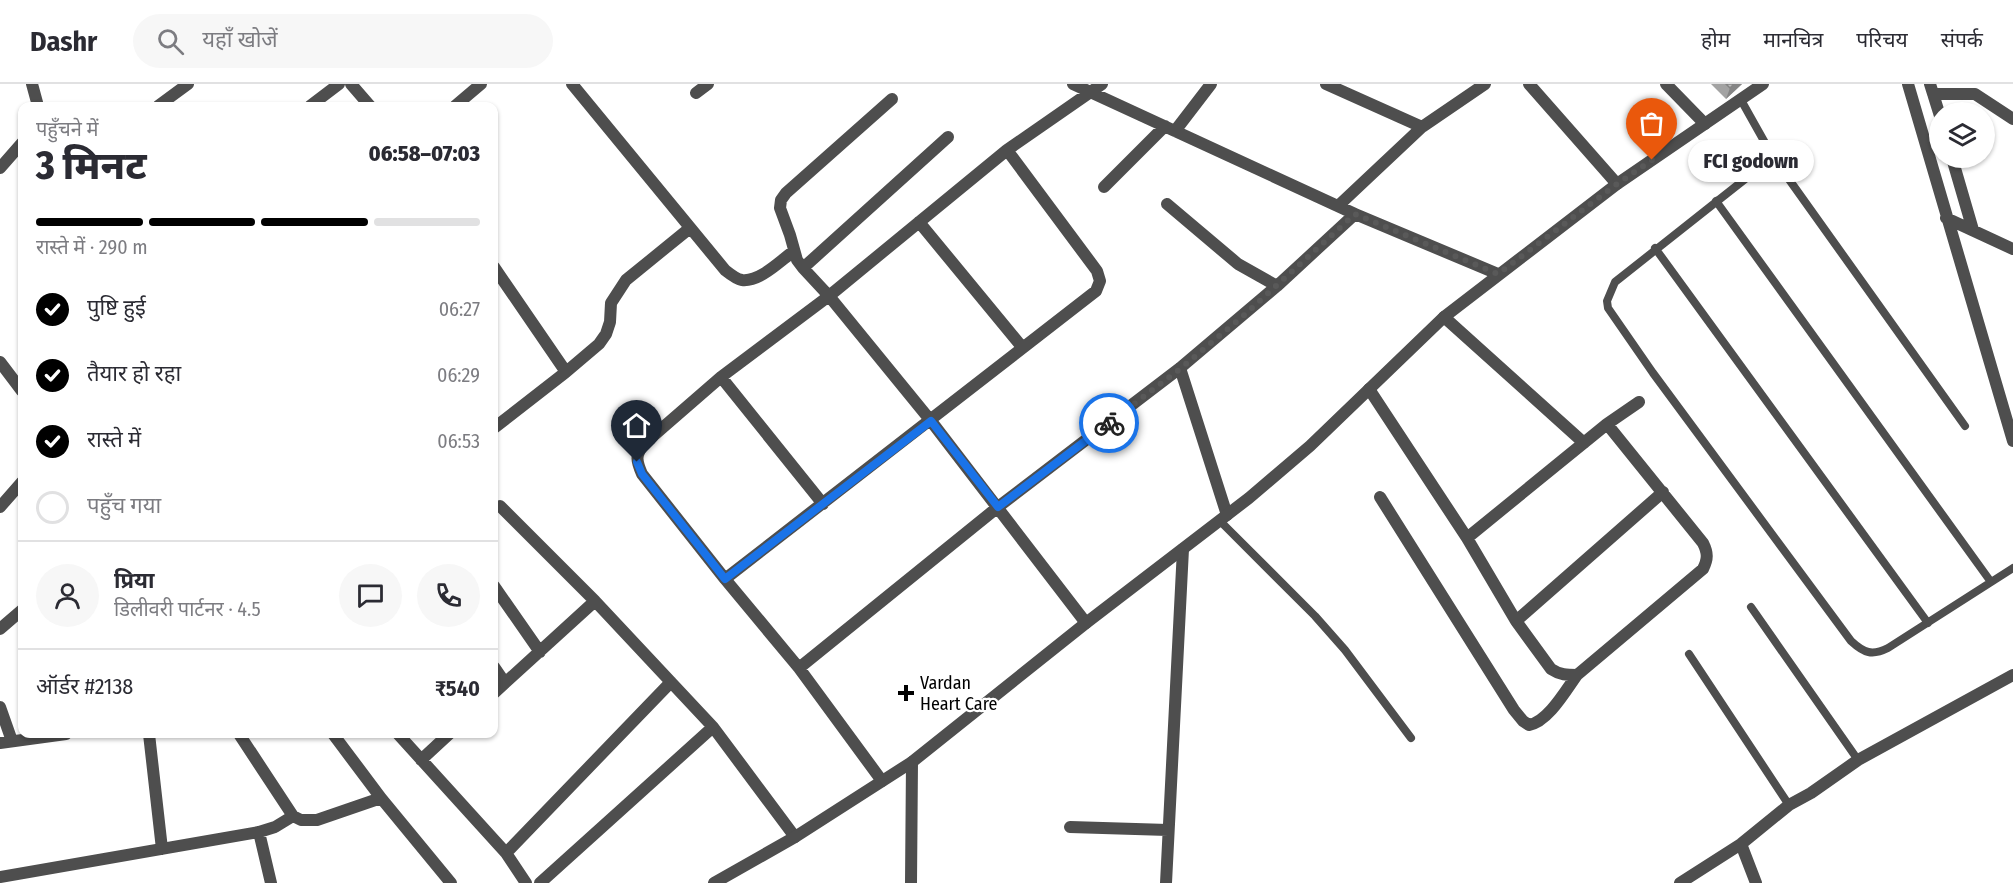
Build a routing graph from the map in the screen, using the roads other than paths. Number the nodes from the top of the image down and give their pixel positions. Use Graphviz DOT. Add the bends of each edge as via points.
graph roads {
  1 [pos="32,84"];
  2 [pos="188,84"];
  3 [pos="339,84"];
  4 [pos="351,84"];
  5 [pos="481,84"];
  6 [pos="572,84"];
  7 [pos="708,84"];
  8 [pos="1073,84"];
  9 [pos="1102,84"];
  10 [pos="1211,84"];
  11 [pos="1485,84"];
  12 [pos="1529,84"];
  13 [pos="1666,84"];
  14 [pos="1763,84"];
  15 [pos="1908,84"];
  16 [pos="1332,85"];
  17 [pos="1931,89"];
  18 [pos="696,93"];
  19 [pos="1092,93"];
  20 [pos="892,99"];
  21 [pos="1741,100"];
  22 [pos="37,102"];
  23 [pos="163,102"];
  24 [pos="315,102"];
  25 [pos="367,102"];
  26 [pos="460,102"];
  27 [pos="2013,119"];
  28 [pos="1705,124"];
  29 [pos="1422,127"];
  30 [pos="1170,128"];
  31 [pos="948,137"];
  32 [pos="18,148"];
  33 [pos="1007,150"];
  34 [pos="1773,158"];
  35 [pos="0,168"];
  36 [pos="1955,168"];
  37 [pos="1617,184"];
  38 [pos="1104,187"];
  39 [pos="1716,201"];
  40 [pos="1167,204"];
  41 [pos="1338,206"];
  42 [pos="1355,214"];
  43 [pos="1946,218"];
  44 [pos="919,222"];
  45 [pos="690,228"];
  46 [pos="1973,230"];
  47 [pos="1655,248"];
  48 [pos="2013,249"];
  49 [pos="794,251"];
  50 [pos="802,268"];
  51 [pos="498,273"];
  52 [pos="1498,274"];
  53 [pos="1277,286"];
  54 [pos="829,296"];
  55 [pos="1444,317"];
  56 [pos="1022,347"];
  57 [pos="0,362"];
  58 [pos="1180,369"];
  59 [pos="566,372"];
  60 [pos="721,377"];
  61 [pos="18,386"];
  62 [pos="1369,389"];
  63 [pos="1639,402"];
  64 [pos="931,421"];
  65 [pos="1607,424"];
  66 [pos="498,425"];
  67 [pos="1965,426"];
  68 [pos="2013,441"];
  69 [pos="1584,443"];
  70 [pos="18,487"];
  71 [pos="1663,492"];
  72 [pos="1380,497"];
  73 [pos="823,504"];
  74 [pos="500,506"];
  75 [pos="0,507"];
  76 [pos="998,507"];
  77 [pos="1224,518"];
  78 [pos="1467,538"];
  79 [pos="1183,549"];
  80 [pos="2013,568"];
  81 [pos="725,579"];
  82 [pos="1990,582"];
  83 [pos="498,592"];
  84 [pos="595,601"];
  85 [pos="1751,607"];
  86 [pos="18,613"];
  87 [pos="1516,621"];
  88 [pos="1086,623"];
  89 [pos="1928,623"];
  90 [pos="0,629"];
  91 [pos="540,652"];
  92 [pos="1689,654"];
  93 [pos="799,668"];
  94 [pos="498,672"];
  95 [pos="1577,675"];
  96 [pos="2013,675"];
  97 [pos="671,681"];
  98 [pos="505,682"];
  99 [pos="498,689"];
  100 [pos="0,707"];
  101 [pos="713,728"];
  102 [pos="36,738"];
  103 [pos="149,738"];
  104 [pos="242,738"];
  105 [pos="336,738"];
  106 [pos="402,738"];
  107 [pos="445,738"];
  108 [pos="1411,738"];
  109 [pos="6,742"];
  110 [pos="421,760"];
  111 [pos="1858,760"];
  112 [pos="912,762"];
  113 [pos="882,781"];
  114 [pos="381,798"];
  115 [pos="1789,805"];
  116 [pos="293,816"];
  117 [pos="1070,827"];
  118 [pos="1168,830"];
  119 [pos="259,832"];
  120 [pos="795,837"];
  121 [pos="1741,844"];
  122 [pos="162,849"];
  123 [pos="506,853"];
  124 [pos="0,877"];
  125 [pos="16,879"];
  126 [pos="271,883"];
  127 [pos="451,883"];
  128 [pos="526,883"];
  129 [pos="540,883"];
  130 [pos="714,883"];
  131 [pos="911,883"];
  132 [pos="1166,883"];
  133 [pos="1680,883"];
  134 [pos="1756,883"];
  1 -- 22 [label="street"];
  2 -- 23 [label="street"];
  3 -- 24 [label="street"];
  4 -- 25 [label="street"];
  5 -- 26 [label="street"];
  6 -- 45 [label="street"];
  7 -- 18 [label="street"];
  8 -- 19 [label="street"];
  9 -- 19 [label="street"];
  10 -- 30 [label="street"];
  11 -- 29 [label="street"];
  12 -- 37 [label="street"];
  13 -- 28 [label="street"];
  14 -- 21 [label="street"];
  15 -- 43 [label="street"];
  16 -- 29 [label="street"];
  17 -- 27 [label="street" via="1975,94"];
  19 -- 30 [label="street"];
  19 -- 33 [label="street"];
  20 -- 49 [label="street" via="781,200"];
  21 -- 28 [label="street"];
  21 -- 34 [label="lane"];
  28 -- 37 [label="street"];
  29 -- 41 [label="street"];
  30 -- 38 [label="street"];
  30 -- 41 [label="street"];
  31 -- 50 [label="street"];
  32 -- 35 [label="street"];
  33 -- 44 [label="street"];
  33 -- 56 [label="street" via="1097,271 1100,281 1088,299"];
  34 -- 39 [label="lane"];
  34 -- 67 [label="lane"];
  36 -- 46 [label="street"];
  37 -- 52 [label="street"];
  39 -- 47 [label="lane"];
  39 -- 82 [label="lane"];
  40 -- 53 [label="street" via="1238,264"];
  41 -- 42 [label="street"];
  42 -- 52 [label="street"];
  42 -- 53 [label="street"];
  43 -- 46 [label="street"];
  43 -- 68 [label="street"];
  44 -- 54 [label="street"];
  44 -- 56 [label="street"];
  45 -- 49 [label="street" via="725,270 739,280 760,275"];
  45 -- 59 [label="street" via="626,280 611,303 606,334"];
  46 -- 48 [label="street"];
  47 -- 89 [label="lane"];
  47 -- 89 [label="lane" via="1615,282 1607,301 1653,373 1851,641 1867,652 1878,653"];
  49 -- 50 [label="street"];
  50 -- 54 [label="street"];
  51 -- 59 [label="street"];
  52 -- 55 [label="street"];
  53 -- 58 [label="street"];
  54 -- 60 [label="street"];
  54 -- 64 [label="street"];
  55 -- 62 [label="street"];
  55 -- 69 [label="street"];
  56 -- 64 [label="street"];
  57 -- 61 [label="street"];
  58 -- 76 [label="street"];
  58 -- 77 [label="street"];
  59 -- 66 [label="street"];
  60 -- 73 [label="street"];
  60 -- 81 [label="street" via="645,443 638,451 637,462 642,474"];
  62 -- 77 [label="street" via="1310,446"];
  62 -- 78 [label="street"];
  63 -- 65 [label="street"];
  64 -- 73 [label="street"];
  64 -- 76 [label="street"];
  65 -- 69 [label="street"];
  65 -- 71 [label="street"];
  69 -- 78 [label="street"];
  70 -- 75 [label="street"];
  71 -- 87 [label="street"];
  71 -- 95 [label="street" via="1703,543 1707,561 1703,569"];
  72 -- 95 [label="street" via="1523,721 1529,726 1545,717"];
  73 -- 81 [label="street"];
  74 -- 84 [label="street"];
  76 -- 88 [label="street"];
  76 -- 93 [label="street"];
  77 -- 79 [label="street"];
  77 -- 108 [label="lane" via="1345,650"];
  78 -- 87 [label="street"];
  79 -- 88 [label="street"];
  79 -- 118 [label="street"];
  80 -- 82 [label="lane"];
  81 -- 93 [label="street"];
  82 -- 89 [label="lane"];
  83 -- 91 [label="street"];
  84 -- 91 [label="street"];
  84 -- 97 [label="street"];
  85 -- 111 [label="lane"];
  86 -- 90 [label="street"];
  87 -- 95 [label="street" via="1551,669 1557,674"];
  88 -- 112 [label="street"];
  91 -- 98 [label="street"];
  92 -- 115 [label="lane"];
  93 -- 113 [label="street"];
  94 -- 98 [label="street"];
  96 -- 111 [label="street"];
  97 -- 101 [label="street"];
  97 -- 123 [label="street"];
  98 -- 99 [label="street"];
  100 -- 109 [label="street"];
  101 -- 120 [label="street"];
  101 -- 129 [label="street"];
  102 -- 109 [label="street"];
  103 -- 122 [label="street"];
  104 -- 116 [label="street"];
  105 -- 114 [label="street"];
  106 -- 110 [label="street"];
  107 -- 110 [label="street"];
  110 -- 123 [label="street"];
  111 -- 115 [label="street"];
  112 -- 113 [label="street"];
  112 -- 131 [label="street"];
  113 -- 120 [label="street"];
  114 -- 116 [label="street" via="317,820"];
  114 -- 127 [label="street"];
  115 -- 121 [label="street"];
  116 -- 119 [label="street"];
  117 -- 118 [label="street"];
  118 -- 132 [label="street"];
  119 -- 122 [label="street"];
  119 -- 126 [label="street"];
  120 -- 130 [label="street"];
  121 -- 133 [label="street"];
  121 -- 134 [label="street"];
  122 -- 125 [label="street"];
  123 -- 128 [label="street"];
  124 -- 125 [label="street"];
}
